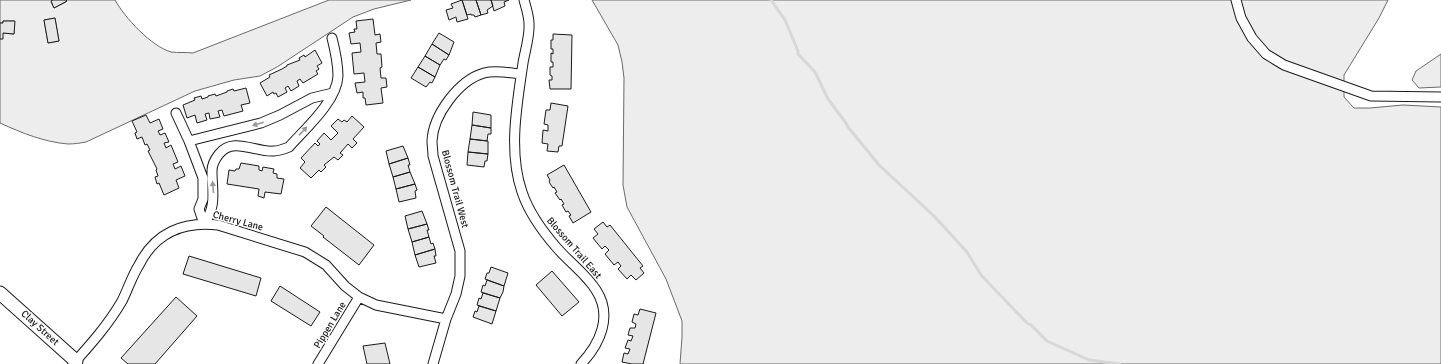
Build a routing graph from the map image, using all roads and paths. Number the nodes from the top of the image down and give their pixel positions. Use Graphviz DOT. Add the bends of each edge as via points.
graph roads {
  1 [pos="524,0"];
  2 [pos="1236,0"];
  3 [pos="332,38"];
  4 [pos="521,74"];
  5 [pos="333,93"];
  6 [pos="1441,98"];
  7 [pos="176,113"];
  8 [pos="189,141"];
  9 [pos="204,224"];
  10 [pos="0,293"];
  11 [pos="359,297"];
  12 [pos="446,319"];
  13 [pos="76,363"];
  14 [pos="318,364"];
  15 [pos="433,364"];
  16 [pos="581,364"];
  1 -- 4 [label="street, Blossom Trail East" via="529,24"];
  2 -- 6 [label="street" via="1252,38 1266,54 1284,66 1371,96"];
  3 -- 5 [label="street" via="338,76"];
  4 -- 12 [label="street, Blossom Trail West" via="493,71 474,77 460,86 437,120 432,140 433,156 460,251 460,276"];
  4 -- 16 [label="street, Blossom Trail East" via="514,146 522,192 530,211 557,249 597,291 603,308 604,324 599,340"];
  5 -- 8 [label="street, one-way" via="312,98 261,123"];
  9 -- 5 [label="street, one-way" via="210,214 214,191 212,167 221,152 228,147 240,146 273,152 289,147 323,110"];
  7 -- 8 [label="street"];
  8 -- 9 [label="street" via="203,178 203,200 200,209"];
  9 -- 11 [label="street, Cherry Lane" via="218,225 305,252 326,265"];
  9 -- 13 [label="street, Cherry Lane" via="179,228 162,236 146,252 108,323"];
  10 -- 13 [label="street, Clay Street"];
  11 -- 12 [label="street, Cherry Lane" via="376,304"];
  11 -- 14 [label="street, Pippen Lane"];
  12 -- 15 [label="street"];
}
